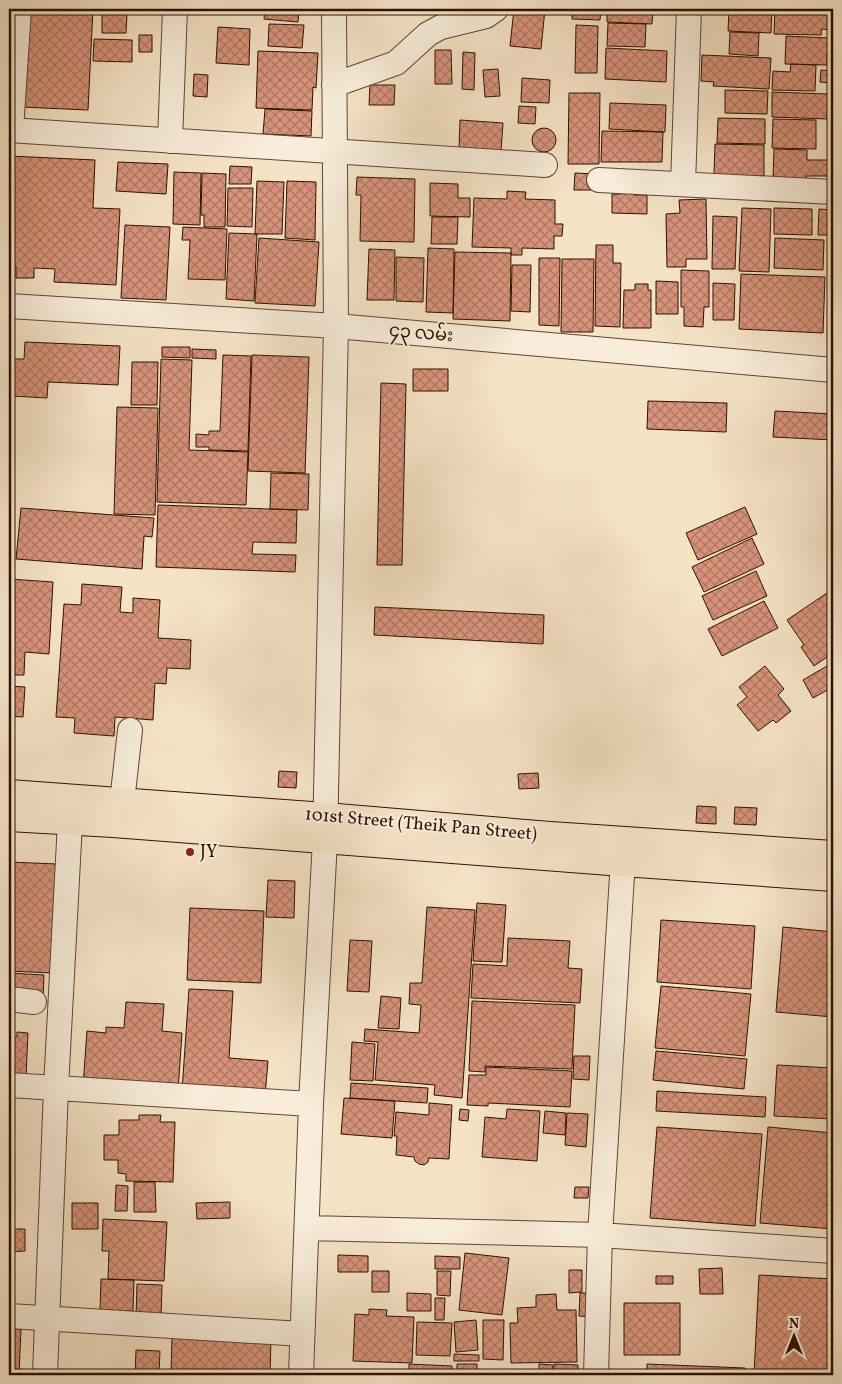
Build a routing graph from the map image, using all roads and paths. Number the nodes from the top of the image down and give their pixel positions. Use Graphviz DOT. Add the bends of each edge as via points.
graph roads {
  1 [pos="19,9"];
  2 [pos="175,9"];
  3 [pos="334,9"];
  4 [pos="496,9"];
  5 [pos="689,9"];
  6 [pos="334,85"];
  7 [pos="10,130"];
  8 [pos="170,141"];
  9 [pos="334,152"];
  10 [pos="545,165"];
  11 [pos="599,180"];
  12 [pos="683,184"];
  13 [pos="833,192"];
  14 [pos="9,306"];
  15 [pos="336,326"];
  16 [pos="833,370"];
  17 [pos="130,730"];
  18 [pos="9,794"];
  19 [pos="122,802"];
  20 [pos="70,810"];
  21 [pos="9,817"];
  22 [pos="325,828"];
  23 [pos="624,851"];
  24 [pos="833,855"];
  25 [pos="833,877"];
  26 [pos="9,999"];
  27 [pos="34,1002"];
  28 [pos="9,1085"];
  29 [pos="56,1088"];
  30 [pos="311,1104"];
  31 [pos="307,1228"];
  32 [pos="600,1235"];
  33 [pos="833,1251"];
  34 [pos="9,1316"];
  35 [pos="47,1319"];
  36 [pos="302,1334"];
  37 [pos="45,1375"];
  38 [pos="301,1375"];
  39 [pos="596,1375"];
  1 -- 7 [label="street"];
  2 -- 8 [label="street"];
  3 -- 6 [label="street"];
  4 -- 6 [label="street" via="486,16 441,27 428,34 396,63"];
  5 -- 12 [label="street"];
  6 -- 9 [label="street"];
  7 -- 8 [label="street"];
  8 -- 9 [label="street"];
  9 -- 10 [label="street"];
  9 -- 15 [label="street"];
  11 -- 12 [label="street"];
  12 -- 13 [label="street"];
  14 -- 15 [label="street, ၄၃ လမ်း"];
  15 -- 16 [label="street, ၄၃ လမ်း"];
  15 -- 22 [label="street"];
  17 -- 19 [label="street"];
  18 -- 20 [label="main road, 101st Street (Theik Pan Street)"];
  19 -- 20 [label="main road, 101st Street (Theik Pan Street)"];
  19 -- 22 [label="main road, 101st Street (Theik Pan Street)"];
  20 -- 21 [label="main road, 101st Street (Theik Pan Street)"];
  20 -- 22 [label="main road, 101st Street (Theik Pan Street)"];
  20 -- 29 [label="street"];
  22 -- 23 [label="main road, 101st Street (Theik Pan Street)" via="550,836"];
  22 -- 30 [label="street"];
  23 -- 24 [label="main road, 101st Street (Theik Pan Street)"];
  23 -- 25 [label="main road, 101st Street (Theik Pan Street)"];
  23 -- 32 [label="street"];
  26 -- 27 [label="street"];
  28 -- 29 [label="street"];
  29 -- 30 [label="street"];
  29 -- 35 [label="street"];
  30 -- 31 [label="street"];
  31 -- 32 [label="street"];
  31 -- 36 [label="street"];
  32 -- 33 [label="street"];
  32 -- 39 [label="street"];
  34 -- 35 [label="street"];
  35 -- 36 [label="street"];
  35 -- 37 [label="street"];
  36 -- 38 [label="street"];
}
